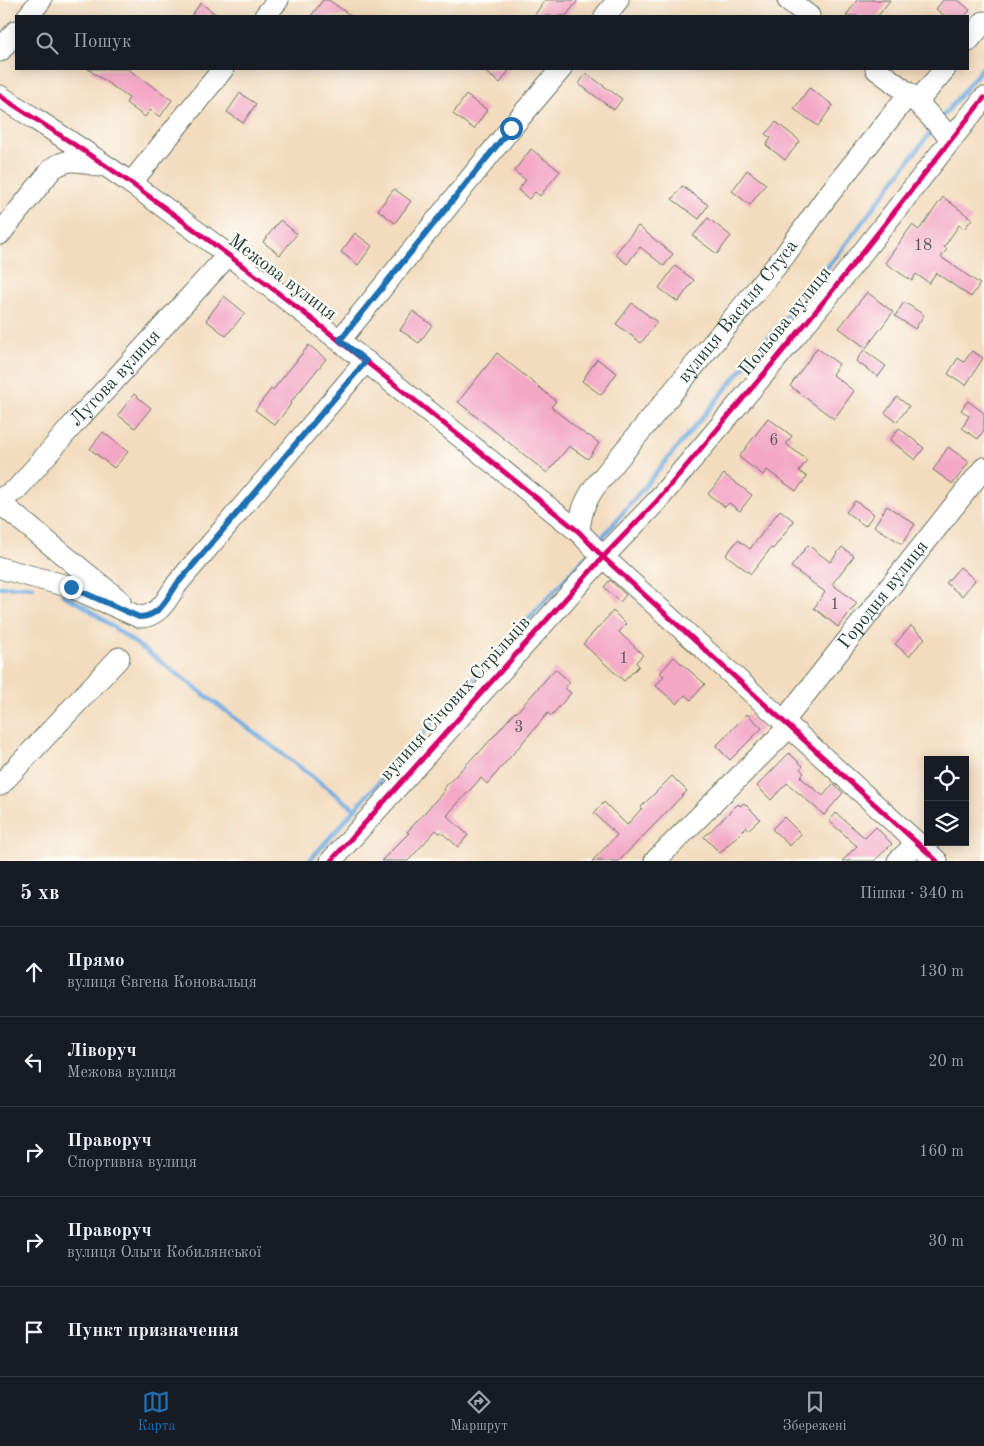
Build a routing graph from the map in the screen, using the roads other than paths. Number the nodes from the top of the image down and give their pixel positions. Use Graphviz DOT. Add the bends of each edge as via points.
graph roads {
  1 [pos="41,0"];
  2 [pos="278,0"];
  3 [pos="618,0"];
  4 [pos="788,0"];
  5 [pos="29,15"];
  6 [pos="266,15"];
  7 [pos="606,15"];
  8 [pos="808,15"];
  9 [pos="984,22"];
  10 [pos="15,32"];
  11 [pos="969,41"];
  12 [pos="0,51"];
  13 [pos="222,70"];
  14 [pos="560,70"];
  15 [pos="877,70"];
  16 [pos="944,70"];
  17 [pos="0,96"];
  18 [pos="913,98"];
  19 [pos="984,98"];
  20 [pos="951,138"];
  21 [pos="110,170"];
  22 [pos="130,183"];
  23 [pos="0,234"];
  24 [pos="228,255"];
  25 [pos="340,340"];
  26 [pos="366,361"];
  27 [pos="984,468"];
  28 [pos="0,498"];
  29 [pos="0,503"];
  30 [pos="579,532"];
  31 [pos="603,558"];
  32 [pos="0,568"];
  33 [pos="134,615"];
  34 [pos="119,658"];
  35 [pos="786,724"];
  36 [pos="0,785"];
  37 [pos="917,843"];
  38 [pos="331,861"];
  39 [pos="655,861"];
  40 [pos="898,861"];
  41 [pos="936,861"];
  1 -- 5 [label="street"];
  2 -- 6 [label="street"];
  3 -- 7 [label="street"];
  4 -- 8 [label="street"];
  9 -- 11 [label="street"];
  10 -- 12 [label="street"];
  13 -- 22 [label="street"];
  14 -- 25 [label="street"];
  15 -- 18 [label="street"];
  16 -- 18 [label="street, вулиця Василя Стуса"];
  17 -- 21 [label="street, Межова вулиця"];
  18 -- 20 [label="street"];
  18 -- 30 [label="street, вулиця Василя Стуса" via="825,199 785,255 594,488 580,517"];
  19 -- 20 [label="street, Польова вулиця"];
  20 -- 31 [label="street, Польова вулиця" via="768,369 656,502"];
  21 -- 22 [label="street, Межова вулиця"];
  21 -- 23 [label="street" via="86,163 60,163"];
  22 -- 24 [label="street, Межова вулиця"];
  24 -- 25 [label="street, Межова вулиця"];
  24 -- 28 [label="street, Лугова вулиця" via="16,490"];
  25 -- 26 [label="street, Межова вулиця"];
  26 -- 30 [label="street, Межова вулиця"];
  26 -- 33 [label="street" via="177,584 162,607 147,617"];
  27 -- 35 [label="street, Городня вулиця"];
  29 -- 33 [label="street"];
  30 -- 31 [label="street, Межова вулиця"];
  31 -- 35 [label="street, Межова вулиця"];
  31 -- 38 [label="street, вулиця Січових Стрільців"];
  32 -- 33 [label="street" via="71,587"];
  34 -- 36 [label="street"];
  35 -- 37 [label="street, Межова вулиця"];
  35 -- 39 [label="street, Городня вулиця"];
  37 -- 40 [label="street"];
  37 -- 41 [label="street, Межова вулиця"];
}
